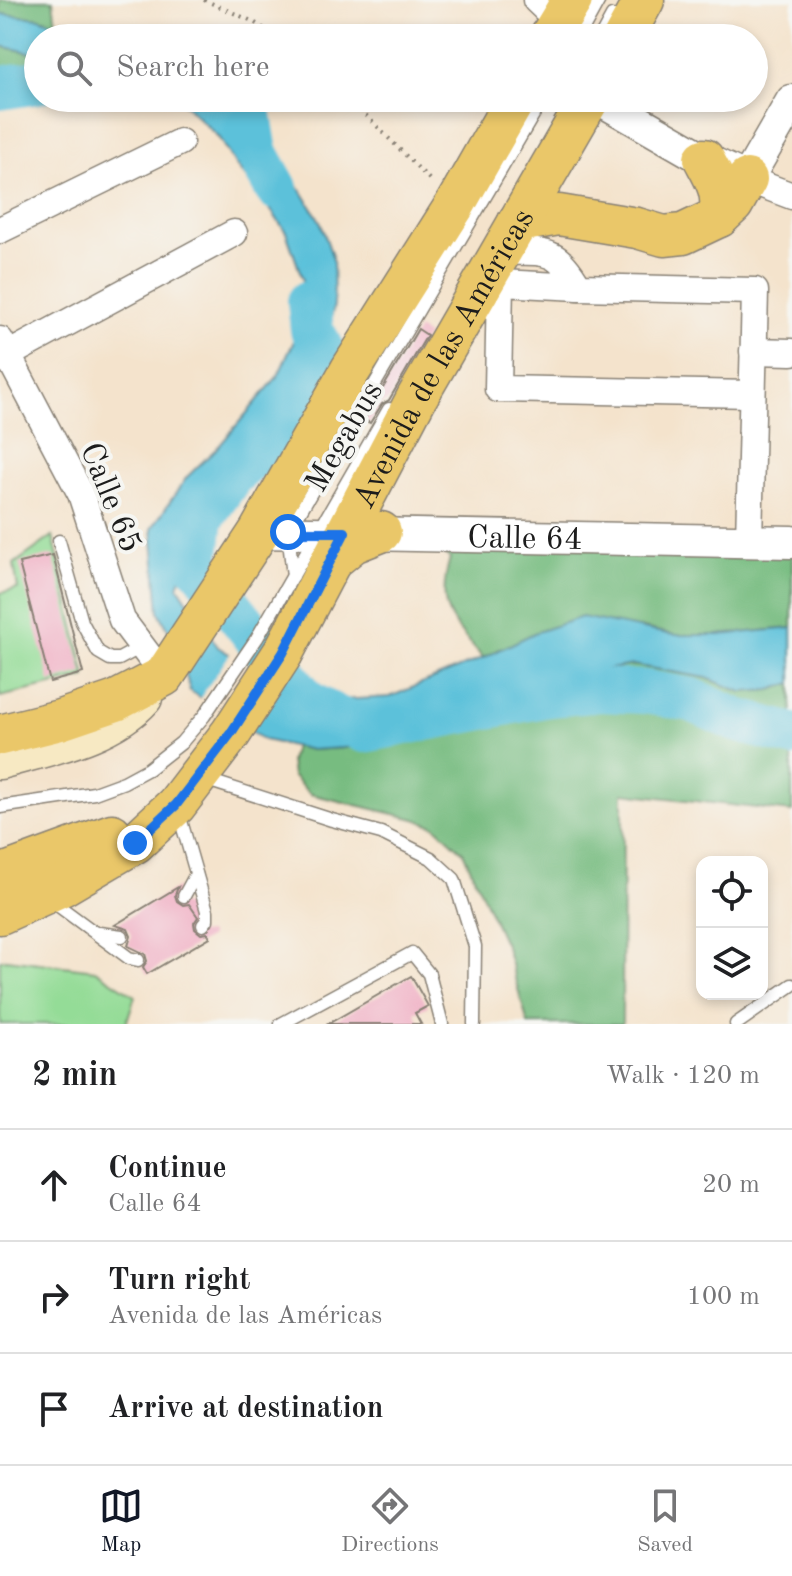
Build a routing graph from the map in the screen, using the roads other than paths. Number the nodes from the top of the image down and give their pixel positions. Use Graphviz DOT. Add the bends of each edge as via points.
graph roads {
  1 [pos="599,0"];
  2 [pos="622,0"];
  3 [pos="644,0"];
  4 [pos="559,23"];
  5 [pos="608,24"];
  6 [pos="631,24"];
  7 [pos="792,101"];
  8 [pos="508,112"];
  9 [pos="536,112"];
  10 [pos="582,112"];
  11 [pos="622,112"];
  12 [pos="180,142"];
  13 [pos="704,159"];
  14 [pos="747,179"];
  15 [pos="792,196"];
  16 [pos="719,217"];
  17 [pos="0,230"];
  18 [pos="234,233"];
  19 [pos="509,237"];
  20 [pos="579,287"];
  21 [pos="3,351"];
  22 [pos="753,351"];
  23 [pos="792,352"];
  24 [pos="752,394"];
  25 [pos="393,402"];
  26 [pos="59,541"];
  27 [pos="749,541"];
  28 [pos="792,542"];
  29 [pos="316,543"];
  30 [pos="154,661"];
  31 [pos="218,724"];
  32 [pos="0,735"];
  33 [pos="0,761"];
  34 [pos="188,791"];
  35 [pos="0,807"];
  36 [pos="135,843"];
  37 [pos="196,874"];
  38 [pos="0,875"];
  39 [pos="184,896"];
  40 [pos="56,904"];
  41 [pos="0,914"];
  42 [pos="203,925"];
  43 [pos="0,931"];
  44 [pos="96,932"];
  45 [pos="122,936"];
  46 [pos="138,960"];
  47 [pos="792,985"];
  48 [pos="281,1024"];
  49 [pos="442,1024"];
  50 [pos="474,1024"];
  51 [pos="736,1024"];
  1 -- 4 [label="lane"];
  2 -- 5 [label="lane"];
  3 -- 6 [label="main road"];
  7 -- 14 [label="street"];
  8 -- 29 [label="main road, Avenida de las Américas" via="350,371"];
  9 -- 29 [label="lane, Megabus"];
  10 -- 19 [label="main road, Avenida de las Américas"];
  11 -- 13 [label="street"];
  12 -- 17 [label="street"];
  13 -- 14 [label="street"];
  13 -- 16 [label="main road" via="718,184"];
  14 -- 15 [label="street"];
  14 -- 16 [label="main road"];
  16 -- 19 [label="main road" via="683,234 664,236 559,215"];
  18 -- 21 [label="street"];
  19 -- 20 [label="street" via="548,252 566,265"];
  19 -- 29 [label="main road, Avenida de las Américas" via="364,497"];
  20 -- 22 [label="street" via="755,291"];
  20 -- 24 [label="street" via="500,283 498,389"];
  21 -- 30 [label="street, Calle 65" via="81,494 122,620"];
  22 -- 23 [label="street"];
  22 -- 24 [label="street"];
  24 -- 27 [label="street"];
  25 -- 29 [label="lane, Megabus"];
  26 -- 30 [label="lane" via="82,622 98,652 110,659"];
  27 -- 28 [label="street, Calle 64"];
  27 -- 29 [label="street, Calle 64"];
  29 -- 30 [label="main road, Avenida de las Américas" via="210,609"];
  29 -- 31 [label="main road, Avenida de las Américas" via="270,646"];
  30 -- 32 [label="main road, Avenida de las Américas" via="116,701"];
  30 -- 33 [label="main road" via="133,710 113,723"];
  31 -- 34 [label="main road, Avenida de las Américas"];
  31 -- 35 [label="lane" via="124,782 94,793"];
  34 -- 36 [label="main road, Avenida de las Américas"];
  34 -- 37 [label="lane"];
  34 -- 38 [label="main road" via="108,836"];
  34 -- 50 [label="lane" via="381,833 431,858 454,879 475,946"];
  36 -- 40 [label="main road"];
  36 -- 41 [label="main road, Avenida de las Américas" via="62,886"];
  37 -- 39 [label="lane"];
  37 -- 42 [label="lane" via="207,911"];
  40 -- 43 [label="main road"];
  40 -- 44 [label="lane"];
  44 -- 45 [label="lane"];
  44 -- 46 [label="lane"];
  47 -- 51 [label="lane"];
  48 -- 49 [label="lane" via="412,953 429,974"];
}
